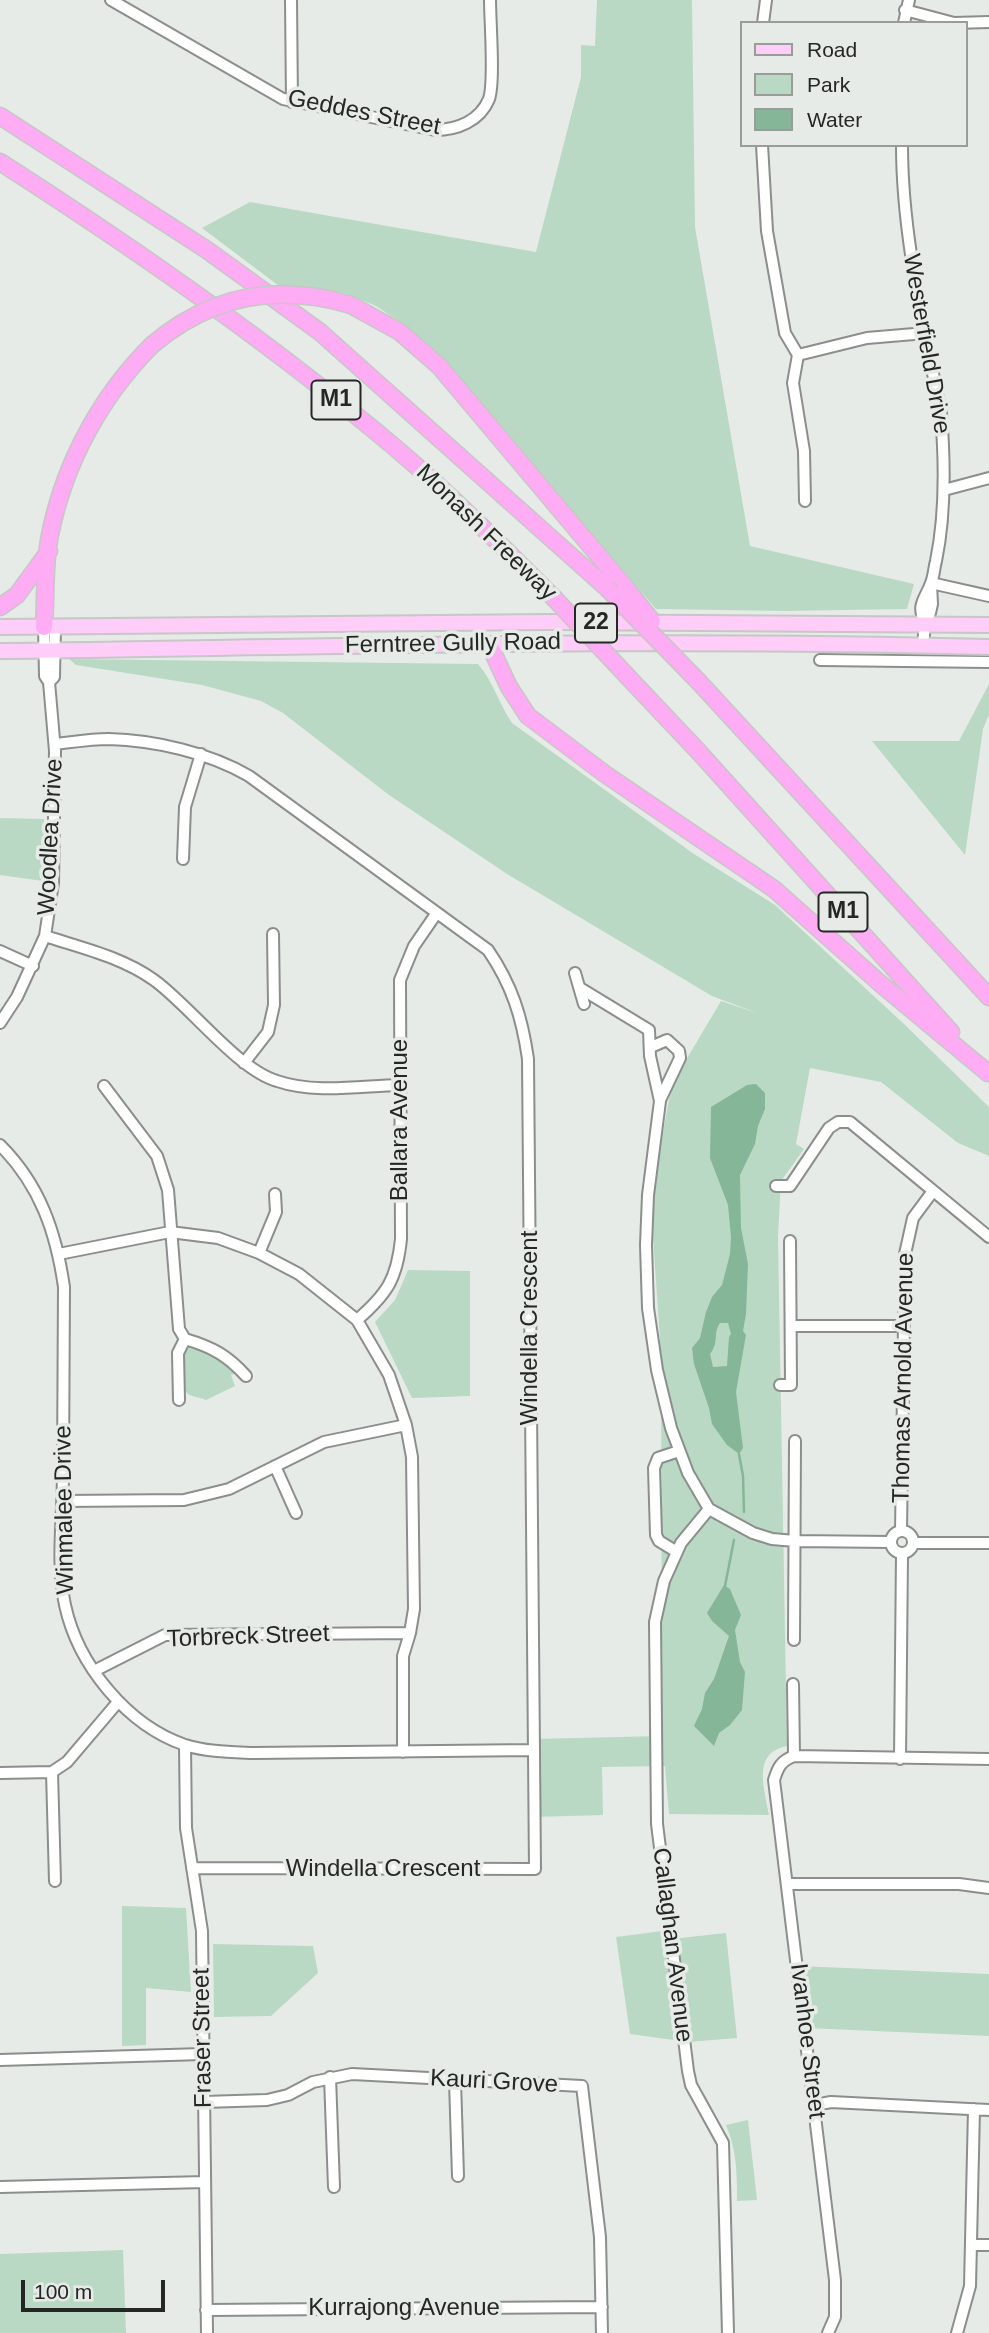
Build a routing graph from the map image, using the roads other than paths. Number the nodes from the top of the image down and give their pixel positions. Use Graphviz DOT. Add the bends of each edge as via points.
graph roads {
  1 [pos="111,0"];
  2 [pos="291,0"];
  3 [pos="490,0"];
  4 [pos="766,0"];
  5 [pos="907,5"];
  6 [pos="763,21"];
  7 [pos="949,21"];
  8 [pos="989,22"];
  9 [pos="968,23"];
  10 [pos="292,102"];
  11 [pos="0,116"];
  12 [pos="762,147"];
  13 [pos="902,147"];
  14 [pos="0,162"];
  15 [pos="926,333"];
  16 [pos="798,355"];
  17 [pos="989,478"];
  18 [pos="944,490"];
  19 [pos="805,501"];
  20 [pos="49,551"];
  21 [pos="931,583"];
  22 [pos="989,596"];
  23 [pos="0,607"];
  24 [pos="925,623"];
  25 [pos="989,625"];
  26 [pos="0,627"];
  27 [pos="50,627"];
  28 [pos="489,644"];
  29 [pos="923,646"];
  30 [pos="963,646"];
  31 [pos="989,647"];
  32 [pos="49,650"];
  33 [pos="0,651"];
  34 [pos="820,660"];
  35 [pos="985,662"];
  36 [pos="698,681"];
  37 [pos="55,744"];
  38 [pos="201,754"];
  39 [pos="183,859"];
  40 [pos="436,914"];
  41 [pos="274,933"];
  42 [pos="45,936"];
  43 [pos="0,951"];
  44 [pos="33,966"];
  45 [pos="575,973"];
  46 [pos="580,988"];
  47 [pos="989,997"];
  48 [pos="584,1004"];
  49 [pos="0,1023"];
  50 [pos="649,1030"];
  51 [pos="667,1040"];
  52 [pos="651,1047"];
  53 [pos="244,1063"];
  54 [pos="988,1073"];
  55 [pos="399,1085"];
  56 [pos="104,1086"];
  57 [pos="660,1101"];
  58 [pos="0,1145"];
  59 [pos="776,1186"];
  60 [pos="933,1191"];
  61 [pos="275,1194"];
  62 [pos="170,1232"];
  63 [pos="989,1237"];
  64 [pos="790,1241"];
  65 [pos="259,1253"];
  66 [pos="59,1254"];
  67 [pos="357,1320"];
  68 [pos="792,1326"];
  69 [pos="904,1326"];
  70 [pos="185,1339"];
  71 [pos="246,1376"];
  72 [pos="780,1385"];
  73 [pos="178,1400"];
  74 [pos="406,1425"];
  75 [pos="795,1441"];
  76 [pos="679,1451"];
  77 [pos="275,1466"];
  78 [pos="63,1502"];
  79 [pos="709,1509"];
  80 [pos="296,1513"];
  81 [pos="901,1531"];
  82 [pos="795,1541"];
  83 [pos="891,1542"];
  84 [pos="913,1543"];
  85 [pos="989,1544"];
  86 [pos="677,1552"];
  87 [pos="902,1554"];
  88 [pos="410,1633"];
  89 [pos="793,1640"];
  90 [pos="94,1671"];
  91 [pos="793,1685"];
  92 [pos="118,1702"];
  93 [pos="185,1745"];
  94 [pos="533,1750"];
  95 [pos="403,1752"];
  96 [pos="794,1756"];
  97 [pos="900,1759"];
  98 [pos="989,1759"];
  99 [pos="52,1772"];
  100 [pos="0,1773"];
  101 [pos="192,1868"];
  102 [pos="55,1881"];
  103 [pos="787,1884"];
  104 [pos="989,1888"];
  105 [pos="203,2054"];
  106 [pos="0,2060"];
  107 [pos="330,2077"];
  108 [pos="455,2081"];
  109 [pos="204,2102"];
  110 [pos="815,2105"];
  111 [pos="974,2109"];
  112 [pos="989,2110"];
  113 [pos="458,2176"];
  114 [pos="205,2182"];
  115 [pos="0,2187"];
  116 [pos="334,2187"];
  117 [pos="972,2245"];
  118 [pos="989,2245"];
  119 [pos="601,2306"];
  120 [pos="206,2310"];
  121 [pos="207,2333"];
  122 [pos="601,2333"];
  123 [pos="728,2333"];
  124 [pos="828,2333"];
  125 [pos="957,2333"];
  1 -- 10 [label="street, Geddes Street"];
  2 -- 10 [label="street"];
  3 -- 10 [label="street, Geddes Street" via="489,99 470,122 452,130 435,130"];
  4 -- 6 [label="street"];
  5 -- 7 [label="street"];
  8 -- 9 [label="street"];
  11 -- 36 [label="highway, Monash Freeway / M1, bridge" via="207,250 320,332 608,589"];
  12 -- 16 [label="street" via="767,231 785,333"];
  13 -- 15 [label="street, Westerfield Drive" via="907,233"];
  14 -- 54 [label="highway, Monash Freeway / M1, bridge" via="260,339 392,445 477,521 708,761"];
  15 -- 16 [label="street" via="867,338"];
  15 -- 18 [label="street, Westerfield Drive" via="941,414"];
  16 -- 19 [label="street" via="793,383 804,450"];
  17 -- 18 [label="street"];
  18 -- 21 [label="street, Westerfield Drive" via="942,535"];
  20 -- 23 [label="highway" via="17,595"];
  20 -- 27 [label="highway"];
  20 -- 36 [label="highway, bridge" via="55,516 78,450 117,385 152,345 203,312 253,297 321,297 351,305 393,327 427,354 625,587"];
  21 -- 22 [label="street"];
  21 -- 24 [label="street, Westerfield Drive" via="920,608"];
  24 -- 25 [label="main road, Ferntree Gully Road / 22"];
  24 -- 27 [label="main road, Ferntree Gully Road / 22"];
  24 -- 29 [label="street, Westerfield Drive"];
  26 -- 27 [label="main road, Ferntree Gully Road / 22"];
  27 -- 32 [label="street, Woodlea Drive"];
  28 -- 29 [label="main road, Ferntree Gully Road / 22"];
  28 -- 32 [label="main road, Ferntree Gully Road / 22"];
  28 -- 54 [label="highway" via="528,716 774,889"];
  29 -- 30 [label="main road, Ferntree Gully Road / 22"];
  30 -- 31 [label="main road, Ferntree Gully Road / 22"];
  30 -- 35 [label="street"];
  32 -- 33 [label="main road, Ferntree Gully Road / 22"];
  32 -- 37 [label="street, Woodlea Drive" via="45,676 50,682"];
  34 -- 35 [label="street"];
  36 -- 47 [label="highway, Monash Freeway / M1"];
  37 -- 38 [label="street, Windella Crescent" via="123,740"];
  37 -- 42 [label="street, Woodlea Drive" via="53,883"];
  38 -- 39 [label="street" via="185,807"];
  38 -- 40 [label="street, Windella Crescent" via="249,776"];
  40 -- 55 [label="street, Ballara Avenue" via="414,946 400,980"];
  40 -- 94 [label="street, Windella Crescent" via="488,950 504,973 522,1020 528,1059"];
  41 -- 53 [label="street" via="274,1005 268,1032"];
  42 -- 44 [label="street, Woodlea Drive"];
  42 -- 53 [label="street" via="120,960 152,978"];
  43 -- 44 [label="street"];
  44 -- 49 [label="street, Woodlea Drive"];
  45 -- 46 [label="street"];
  46 -- 48 [label="street"];
  46 -- 50 [label="street"];
  50 -- 51 [label="street"];
  50 -- 52 [label="street"];
  51 -- 52 [label="street"];
  51 -- 57 [label="street" via="680,1058"];
  52 -- 57 [label="street"];
  53 -- 55 [label="street" via="275,1081 303,1087"];
  55 -- 67 [label="street, Ballara Avenue" via="398,1266 381,1299"];
  56 -- 62 [label="street" via="157,1156 168,1190"];
  57 -- 76 [label="street" via="648,1195 648,1308 657,1370"];
  58 -- 66 [label="street, Winmalee Drive" via="41,1201"];
  59 -- 60 [label="street" via="790,1186 829,1128 850,1122"];
  60 -- 63 [label="street"];
  60 -- 69 [label="street, Thomas Arnold Avenue" via="913,1218 907,1237"];
  61 -- 65 [label="street" via="276,1212"];
  62 -- 65 [label="street" via="218,1238"];
  62 -- 66 [label="street"];
  62 -- 70 [label="street" via="179,1329"];
  64 -- 68 [label="street"];
  65 -- 67 [label="street" via="299,1274"];
  66 -- 78 [label="street, Winmalee Drive" via="64,1287"];
  67 -- 74 [label="street" via="390,1375"];
  68 -- 69 [label="street"];
  68 -- 72 [label="street" via="791,1385"];
  69 -- 81 [label="street, Thomas Arnold Avenue"];
  70 -- 71 [label="street" via="230,1359"];
  70 -- 73 [label="street" via="178,1353"];
  74 -- 77 [label="street" via="324,1442"];
  74 -- 88 [label="street" via="412,1457 414,1609"];
  75 -- 82 [label="street"];
  76 -- 79 [label="street"];
  76 -- 86 [label="street" via="658,1458 654,1468 656,1535"];
  77 -- 78 [label="street" via="229,1489 184,1500"];
  77 -- 80 [label="street"];
  78 -- 90 [label="street, Winmalee Drive" via="65,1604 78,1643"];
  79 -- 82 [label="street" via="753,1533"];
  79 -- 86 [label="street, Callaghan Avenue"];
  81 -- 83 [label="street"];
  81 -- 84 [label="street" via="908,1533"];
  82 -- 83 [label="street"];
  82 -- 89 [label="street"];
  83 -- 87 [label="street"];
  84 -- 85 [label="street"];
  84 -- 87 [label="street"];
  86 -- 123 [label="street, Callaghan Avenue" via="664,1581 655,1622 657,1824 688,2071 723,2143"];
  87 -- 97 [label="street"];
  88 -- 90 [label="street, Torbreck Street" via="165,1635"];
  88 -- 95 [label="street" via="403,1656"];
  90 -- 92 [label="street, Winmalee Drive"];
  91 -- 96 [label="street"];
  92 -- 93 [label="street, Winmalee Drive"];
  92 -- 99 [label="street" via="67,1762"];
  93 -- 95 [label="street, Winmalee Drive" via="254,1753"];
  93 -- 101 [label="street, Fraser Street" via="184,1802"];
  94 -- 95 [label="street, Winmalee Drive"];
  94 -- 101 [label="street, Windella Crescent" via="535,1869"];
  96 -- 97 [label="street"];
  96 -- 103 [label="street, Ivanhoe Street" via="778,1767 774,1780"];
  97 -- 98 [label="street"];
  99 -- 100 [label="street"];
  99 -- 102 [label="street"];
  101 -- 105 [label="street, Fraser Street" via="202,1931"];
  103 -- 104 [label="street"];
  103 -- 110 [label="street, Ivanhoe Street"];
  105 -- 106 [label="street"];
  105 -- 109 [label="street, Fraser Street"];
  107 -- 108 [label="street, Kauri Grove" via="352,2074"];
  107 -- 109 [label="street, Kauri Grove" via="267,2100"];
  107 -- 116 [label="street"];
  108 -- 113 [label="street"];
  108 -- 119 [label="street, Kauri Grove" via="582,2086 600,2237"];
  109 -- 114 [label="street, Fraser Street"];
  110 -- 111 [label="street"];
  110 -- 124 [label="street, Ivanhoe Street" via="837,2301"];
  111 -- 112 [label="street"];
  111 -- 117 [label="street"];
  114 -- 115 [label="street"];
  114 -- 120 [label="street, Fraser Street"];
  117 -- 118 [label="street"];
  117 -- 125 [label="street" via="970,2286"];
  119 -- 120 [label="street, Kurrajong Avenue"];
  119 -- 122 [label="street, Kauri Grove"];
  120 -- 121 [label="street, Fraser Street"];
}
